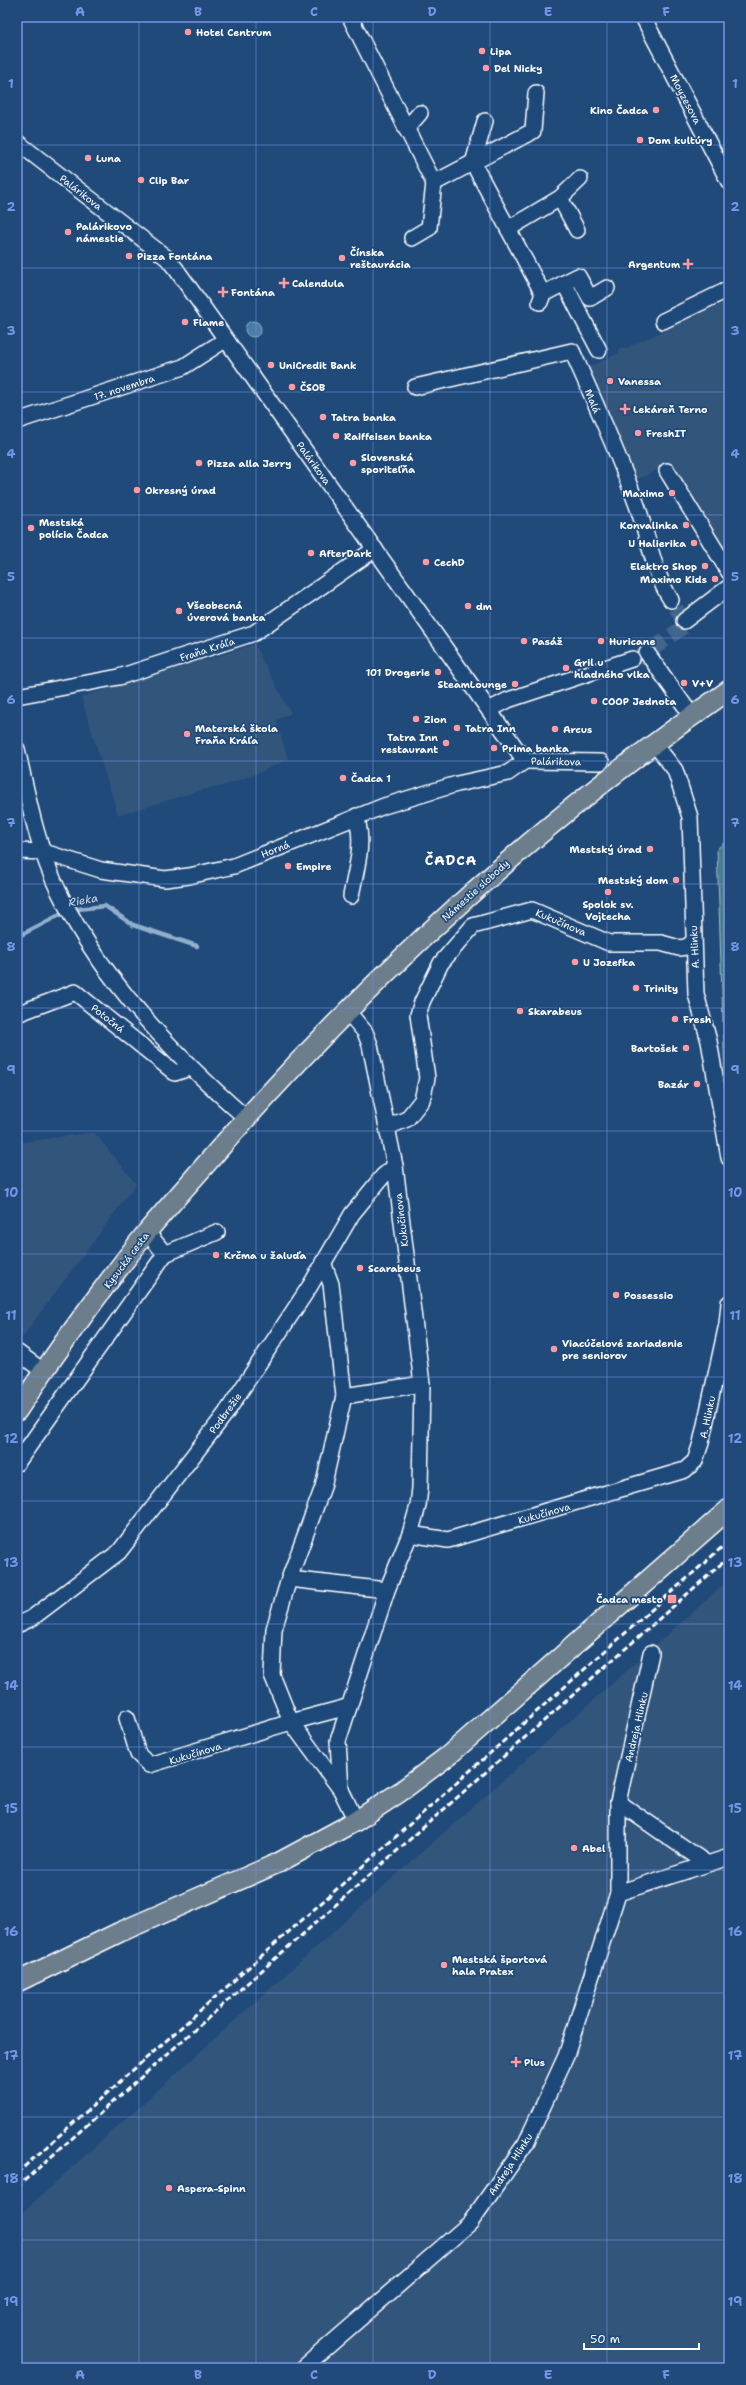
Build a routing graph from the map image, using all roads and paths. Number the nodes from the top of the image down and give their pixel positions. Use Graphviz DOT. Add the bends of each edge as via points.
graph roads {
  1 [pos="350,17"];
  2 [pos="643,17"];
  3 [pos="536,93"];
  4 [pos="420,114"];
  5 [pos="485,121"];
  6 [pos="406,129"];
  7 [pos="17,142"];
  8 [pos="473,163"];
  9 [pos="580,179"];
  10 [pos="729,182"];
  11 [pos="434,183"];
  12 [pos="560,198"];
  13 [pos="508,229"];
  14 [pos="577,230"];
  15 [pos="412,238"];
  16 [pos="564,283"];
  17 [pos="607,288"];
  18 [pos="729,289"];
  19 [pos="663,321"];
  20 [pos="225,340"];
  21 [pos="599,350"];
  22 [pos="415,387"];
  23 [pos="17,421"];
  24 [pos="667,471"];
  25 [pos="375,549"];
  26 [pos="729,572"];
  27 [pos="729,587"];
  28 [pos="671,600"];
  29 [pos="684,621"];
  30 [pos="647,653"];
  31 [pos="632,659"];
  32 [pos="729,690"];
  33 [pos="17,696"];
  34 [pos="489,710"];
  35 [pos="692,716"];
  36 [pos="654,743"];
  37 [pos="17,749"];
  38 [pos="525,761"];
  39 [pos="601,762"];
  40 [pos="356,816"];
  41 [pos="17,851"];
  42 [pos="44,852"];
  43 [pos="351,896"];
  44 [pos="693,942"];
  45 [pos="347,1011"];
  46 [pos="17,1014"];
  47 [pos="190,1068"];
  48 [pos="246,1118"];
  49 [pos="388,1127"];
  50 [pos="729,1158"];
  51 [pos="395,1166"];
  52 [pos="147,1232"];
  53 [pos="217,1232"];
  54 [pos="165,1254"];
  55 [pos="323,1262"];
  56 [pos="729,1303"];
  57 [pos="17,1352"];
  58 [pos="43,1371"];
  59 [pos="422,1384"];
  60 [pos="344,1396"];
  61 [pos="17,1411"];
  62 [pos="17,1463"];
  63 [pos="676,1474"];
  64 [pos="729,1509"];
  65 [pos="410,1534"];
  66 [pos="289,1579"];
  67 [pos="387,1590"];
  68 [pos="17,1625"];
  69 [pos="651,1653"];
  70 [pos="347,1707"];
  71 [pos="127,1718"];
  72 [pos="291,1722"];
  73 [pos="341,1790"];
  74 [pos="618,1802"];
  75 [pos="356,1821"];
  76 [pos="729,1857"];
  77 [pos="706,1863"];
  78 [pos="618,1893"];
  79 [pos="17,1982"];
  80 [pos="303,2368"];
  1 -- 6 [label="street"];
  2 -- 10 [label="street, Moyzesova"];
  3 -- 8 [label="street" via="533,131"];
  4 -- 6 [label="street"];
  5 -- 8 [label="street"];
  6 -- 11 [label="street"];
  7 -- 20 [label="street, Palárikova" via="167,258"];
  8 -- 11 [label="street"];
  8 -- 13 [label="street"];
  9 -- 12 [label="street"];
  11 -- 15 [label="street" via="429,228"];
  12 -- 13 [label="street"];
  12 -- 14 [label="street"];
  13 -- 16 [label="street" via="541,298"];
  16 -- 17 [label="street" via="578,276 592,302"];
  16 -- 21 [label="street"];
  18 -- 19 [label="street"];
  20 -- 23 [label="street, 17. novembra" via="183,367"];
  20 -- 25 [label="street, Palárikova"];
  22 -- 28 [label="street, Malá" via="572,351 636,501 653,559"];
  24 -- 26 [label="street"];
  25 -- 33 [label="street, Fraňa Kráľa" via="254,633 119,677"];
  25 -- 34 [label="street, Palárikova"];
  27 -- 29 [label="street"];
  30 -- 35 [label="street"];
  31 -- 34 [label="street" via="508,700"];
  32 -- 35 [label="main road, Námestie slobody"];
  34 -- 38 [label="street, Palárikova"];
  35 -- 36 [label="main road, Námestie slobody"];
  36 -- 44 [label="street, A. Hlinku" via="674,770 690,817"];
  36 -- 45 [label="main road, Námestie slobody" via="484,881"];
  37 -- 42 [label="street" via="35,830"];
  38 -- 39 [label="street, Palárikova"];
  38 -- 40 [label="street, Horná" via="508,773 450,786"];
  40 -- 42 [label="street, Horná" via="234,866 165,879 101,870"];
  40 -- 43 [label="street" via="361,830 361,843"];
  41 -- 42 [label="street, Horná"];
  42 -- 47 [label="street" via="60,893 83,934 130,998"];
  44 -- 49 [label="street, Kukučínova" via="679,948 661,943 609,943 532,910 473,926 441,963 418,1015 427,1078 422,1100 407,1119"];
  44 -- 50 [label="street, A. Hlinku" via="696,994 709,1041"];
  45 -- 48 [label="main road, Námestie slobody"];
  45 -- 49 [label="street, Kukučínova" via="364,1032 370,1045"];
  46 -- 47 [label="street, Potočná" via="75,992 149,1051 167,1069 174,1073"];
  47 -- 48 [label="street"];
  48 -- 52 [label="main road, Kysucká cesta"];
  49 -- 51 [label="street, Kukučínova"];
  51 -- 55 [label="street, Podbrežie" via="383,1176 352,1214"];
  51 -- 59 [label="street, Kukučínova"];
  52 -- 54 [label="street"];
  52 -- 58 [label="main road, Kysucká cesta"];
  53 -- 54 [label="street"];
  54 -- 62 [label="street"];
  55 -- 60 [label="street" via="331,1284"];
  55 -- 68 [label="street, Podbrežie" via="310,1286 226,1413 119,1552 32,1618"];
  56 -- 63 [label="street, A. Hlinku" via="727,1324 699,1450 690,1466"];
  57 -- 58 [label="street"];
  58 -- 61 [label="main road, Kysucká cesta"];
  59 -- 60 [label="street"];
  59 -- 65 [label="street, Kukučínova" via="420,1488"];
  60 -- 66 [label="street" via="323,1487"];
  63 -- 65 [label="street, Kukučínova" via="448,1540"];
  64 -- 75 [label="main road" via="449,1755"];
  65 -- 67 [label="street, Kukučínova"];
  66 -- 67 [label="street"];
  66 -- 72 [label="street" via="274,1629 272,1675"];
  67 -- 70 [label="street, Kukučínova"];
  69 -- 74 [label="street, Andreja Hlinku"];
  70 -- 72 [label="street, Kukučínova"];
  70 -- 73 [label="street, Kukučínova" via="338,1741"];
  71 -- 72 [label="street, Kukučínova" via="138,1754 149,1765"];
  72 -- 73 [label="street"];
  73 -- 75 [label="street"];
  74 -- 77 [label="street"];
  74 -- 78 [label="street, Andreja Hlinku"];
  75 -- 79 [label="main road" via="278,1863 120,1932"];
  76 -- 77 [label="street"];
  77 -- 78 [label="street"];
  78 -- 80 [label="street, Andreja Hlinku" via="566,2056 526,2143 470,2223"];
}
